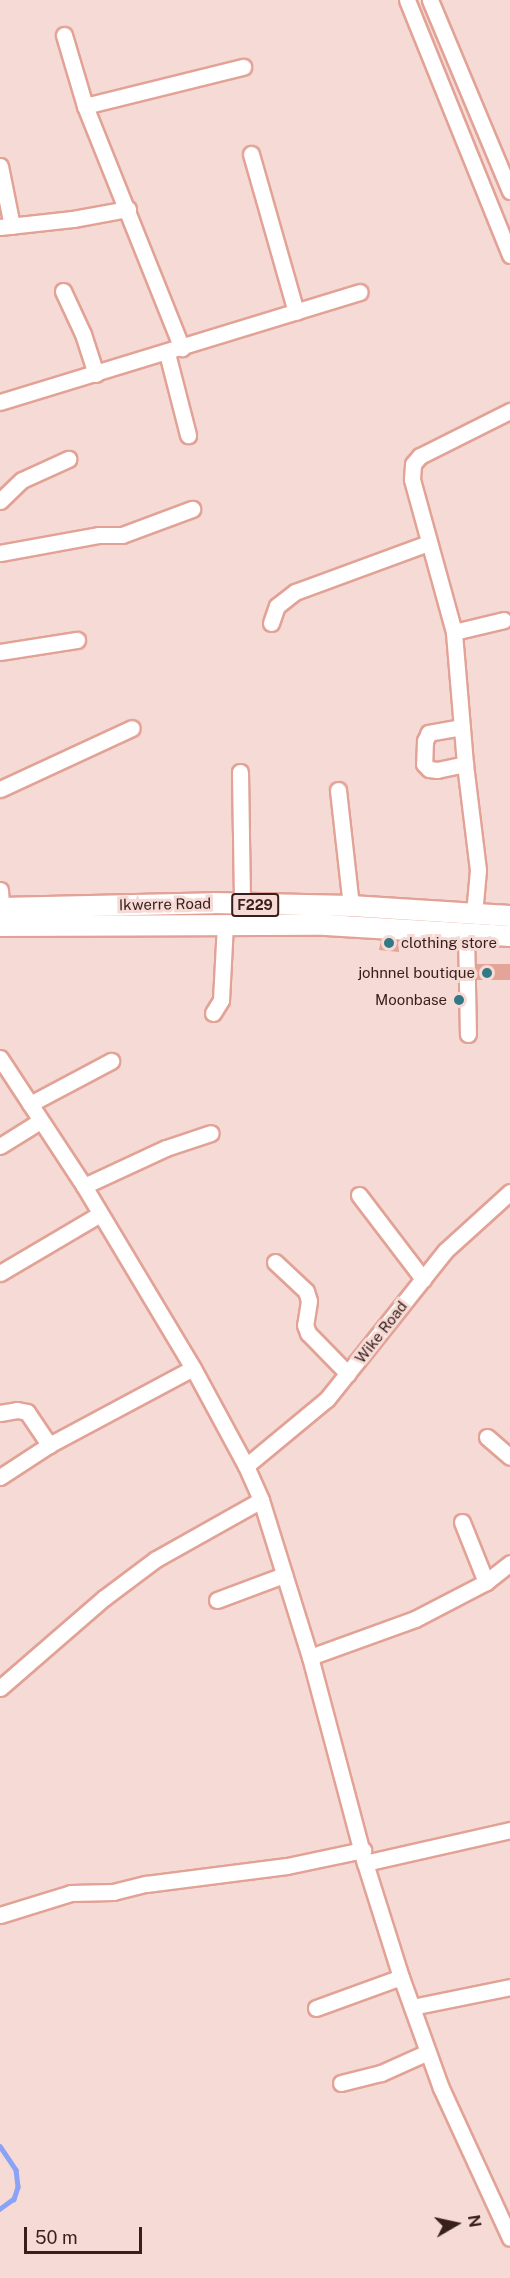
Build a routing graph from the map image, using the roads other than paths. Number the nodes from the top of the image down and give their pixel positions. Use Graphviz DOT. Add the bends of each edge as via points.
graph roads {
  1 [pos="407,0"];
  2 [pos="430,0"];
  3 [pos="64,35"];
  4 [pos="243,67"];
  5 [pos="85,106"];
  6 [pos="251,154"];
  7 [pos="0,166"];
  8 [pos="510,191"];
  9 [pos="128,209"];
  10 [pos="6,226"];
  11 [pos="510,255"];
  12 [pos="63,291"];
  13 [pos="360,292"];
  14 [pos="296,312"];
  15 [pos="174,350"];
  16 [pos="96,374"];
  17 [pos="0,402"];
  18 [pos="510,411"];
  19 [pos="188,435"];
  20 [pos="68,459"];
  21 [pos="0,501"];
  22 [pos="192,509"];
  23 [pos="428,543"];
  24 [pos="0,553"];
  25 [pos="504,620"];
  26 [pos="271,623"];
  27 [pos="454,632"];
  28 [pos="77,640"];
  29 [pos="0,652"];
  30 [pos="462,727"];
  31 [pos="132,728"];
  32 [pos="465,764"];
  33 [pos="240,772"];
  34 [pos="0,789"];
  35 [pos="338,790"];
  36 [pos="242,904"];
  37 [pos="351,906"];
  38 [pos="1,912"];
  39 [pos="474,914"];
  40 [pos="510,916"];
  41 [pos="225,924"];
  42 [pos="466,932"];
  43 [pos="510,936"];
  44 [pos="213,1013"];
  45 [pos="468,1034"];
  46 [pos="0,1058"];
  47 [pos="111,1061"];
  48 [pos="30,1104"];
  49 [pos="40,1120"];
  50 [pos="211,1133"];
  51 [pos="0,1146"];
  52 [pos="84,1186"];
  53 [pos="510,1192"];
  54 [pos="360,1195"];
  55 [pos="100,1214"];
  56 [pos="275,1262"];
  57 [pos="0,1274"];
  58 [pos="423,1279"];
  59 [pos="194,1368"];
  60 [pos="348,1374"];
  61 [pos="0,1413"];
  62 [pos="487,1437"];
  63 [pos="49,1445"];
  64 [pos="510,1457"];
  65 [pos="246,1466"];
  66 [pos="0,1477"];
  67 [pos="261,1500"];
  68 [pos="462,1522"];
  69 [pos="510,1563"];
  70 [pos="284,1575"];
  71 [pos="486,1582"];
  72 [pos="218,1600"];
  73 [pos="310,1657"];
  74 [pos="0,1688"];
  75 [pos="510,1830"];
  76 [pos="364,1856"];
  77 [pos="0,1915"];
  78 [pos="401,1977"];
  79 [pos="510,1987"];
  80 [pos="412,2007"];
  81 [pos="316,2008"];
  82 [pos="428,2052"];
  83 [pos="341,2083"];
  84 [pos="510,2238"];
  1 -- 11 [label="street"];
  2 -- 8 [label="street"];
  3 -- 5 [label="street"];
  4 -- 5 [label="street"];
  5 -- 9 [label="street"];
  6 -- 14 [label="street"];
  7 -- 10 [label="street"];
  9 -- 10 [label="street"];
  9 -- 15 [label="street"];
  12 -- 16 [label="street"];
  13 -- 14 [label="street"];
  14 -- 15 [label="street"];
  15 -- 16 [label="street"];
  15 -- 19 [label="street"];
  16 -- 17 [label="street"];
  18 -- 23 [label="street" via="429,450 414,464 412,479"];
  20 -- 21 [label="street" via="22,480"];
  22 -- 24 [label="street" via="122,535 89,536"];
  23 -- 26 [label="street" via="295,592 277,606"];
  23 -- 27 [label="street"];
  25 -- 27 [label="street"];
  27 -- 30 [label="street"];
  28 -- 29 [label="street"];
  30 -- 32 [label="street"];
  30 -- 32 [label="street" via="429,733 424,764 437,770"];
  31 -- 34 [label="street"];
  32 -- 39 [label="street" via="478,870"];
  33 -- 36 [label="street"];
  35 -- 37 [label="street"];
  36 -- 37 [label="main road, Ikwerre Road / F229"];
  36 -- 38 [label="main road, Ikwerre Road / F229"];
  37 -- 39 [label="main road, Ikwerre Road / F229"];
  38 -- 41 [label="main road, Ikwerre Road / F229"];
  39 -- 40 [label="main road, Ikwerre Road / F229"];
  41 -- 42 [label="main road, Ikwerre Road / F229"];
  41 -- 44 [label="street" via="221,1000"];
  42 -- 43 [label="main road, Ikwerre Road / F229"];
  42 -- 45 [label="street"];
  46 -- 48 [label="street"];
  47 -- 48 [label="street"];
  48 -- 49 [label="street"];
  49 -- 51 [label="street"];
  49 -- 52 [label="street"];
  50 -- 52 [label="street" via="166,1148"];
  52 -- 55 [label="street"];
  53 -- 58 [label="street, Wike Road" via="445,1251"];
  54 -- 58 [label="street"];
  55 -- 57 [label="street"];
  55 -- 59 [label="street"];
  56 -- 60 [label="street" via="306,1291 308,1333"];
  58 -- 60 [label="street, Wike Road"];
  59 -- 63 [label="street"];
  59 -- 65 [label="street"];
  60 -- 65 [label="street, Wike Road" via="327,1399"];
  61 -- 63 [label="street" via="27,1412"];
  62 -- 64 [label="street"];
  63 -- 66 [label="street"];
  65 -- 67 [label="street"];
  67 -- 70 [label="street"];
  67 -- 74 [label="street" via="156,1559 104,1598"];
  68 -- 71 [label="street"];
  69 -- 71 [label="street"];
  70 -- 72 [label="street"];
  70 -- 73 [label="street"];
  71 -- 73 [label="street" via="415,1618"];
  73 -- 76 [label="street"];
  75 -- 76 [label="street"];
  76 -- 77 [label="street" via="146,1884 113,1892 71,1893"];
  76 -- 78 [label="street"];
  78 -- 80 [label="street"];
  78 -- 81 [label="street"];
  79 -- 80 [label="street"];
  80 -- 82 [label="street"];
  82 -- 83 [label="street" via="381,2073"];
  82 -- 84 [label="street"];
}
